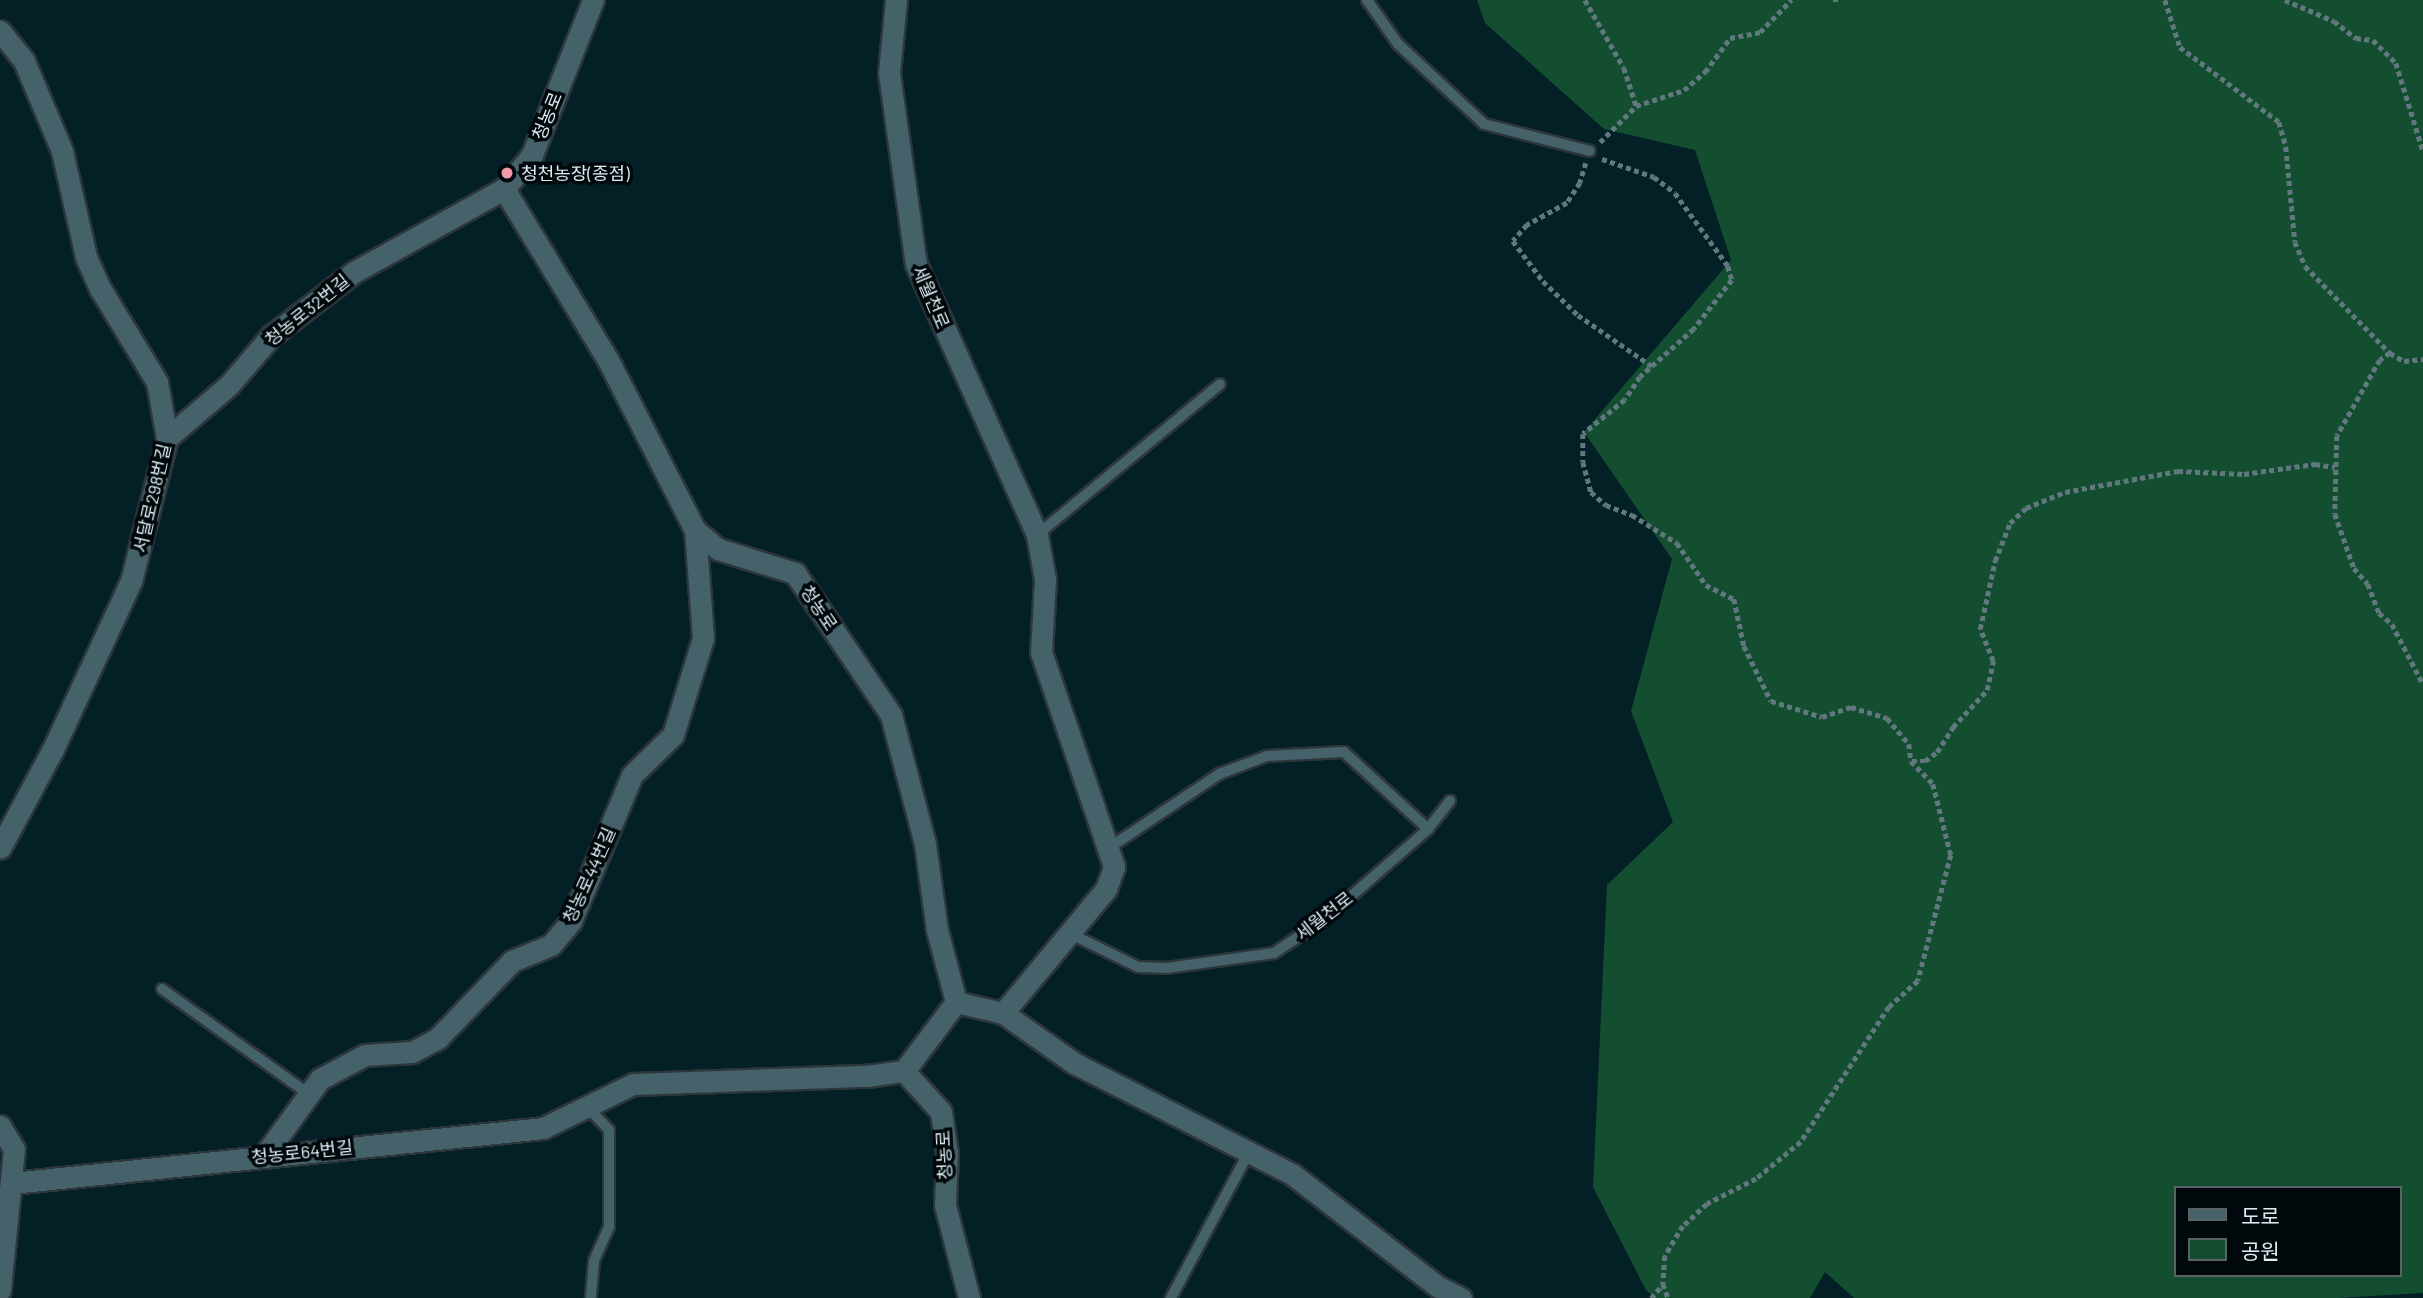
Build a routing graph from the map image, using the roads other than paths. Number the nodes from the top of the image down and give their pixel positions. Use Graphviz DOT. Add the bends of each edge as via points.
graph roads {
  1 [pos="593,0"];
  2 [pos="896,0"];
  3 [pos="1367,0"];
  4 [pos="0,32"];
  5 [pos="1590,151"];
  6 [pos="504,189"];
  7 [pos="1220,384"];
  8 [pos="167,438"];
  9 [pos="695,530"];
  10 [pos="1037,535"];
  11 [pos="1450,801"];
  12 [pos="1428,830"];
  13 [pos="0,847"];
  14 [pos="1109,848"];
  15 [pos="1069,933"];
  16 [pos="162,989"];
  17 [pos="956,1002"];
  18 [pos="1003,1013"];
  19 [pos="904,1070"];
  20 [pos="307,1093"];
  21 [pos="587,1107"];
  22 [pos="0,1126"];
  23 [pos="1249,1152"];
  24 [pos="264,1156"];
  25 [pos="12,1183"];
  26 [pos="0,1290"];
  27 [pos="591,1298"];
  28 [pos="969,1298"];
  29 [pos="1171,1298"];
  30 [pos="1461,1298"];
  1 -- 6 [label="street, 청농로" via="532,155"];
  2 -- 10 [label="street, 세월천로" via="888,73 916,264"];
  3 -- 5 [label="lane" via="1398,44 1484,124"];
  4 -- 8 [label="street, 서달로298번길" via="24,61 62,151 86,257 157,382"];
  6 -- 8 [label="street, 청농로32번길" via="354,272 271,336 229,385"];
  6 -- 9 [label="street, 청농로" via="608,360"];
  7 -- 10 [label="lane"];
  8 -- 13 [label="street, 서달로298번길" via="131,581 53,749"];
  9 -- 17 [label="street, 청농로" via="718,549 795,573 891,715 925,844 937,930"];
  9 -- 20 [label="street, 청농로44번길" via="704,638 681,711 673,735 632,775 571,921 551,945 512,961 438,1038 412,1052 365,1055 320,1079"];
  10 -- 14 [label="street, 세월천로" via="1045,579 1041,652"];
  11 -- 12 [label="lane, 세월천로"];
  12 -- 14 [label="lane" via="1344,752 1267,756 1219,774"];
  12 -- 15 [label="lane, 세월천로" via="1325,919 1275,953 1167,968 1139,967"];
  14 -- 15 [label="street, 세월천로" via="1114,867 1106,889"];
  15 -- 18 [label="street, 세월천로"];
  16 -- 20 [label="lane"];
  17 -- 18 [label="street"];
  17 -- 19 [label="street"];
  18 -- 23 [label="street" via="1074,1063"];
  19 -- 21 [label="street, 청농로64번길" via="867,1076 633,1084"];
  19 -- 28 [label="street, 청농로" via="941,1112 947,1153 946,1205"];
  20 -- 24 [label="street, 청농로44번길"];
  21 -- 24 [label="street, 청농로64번길" via="543,1128"];
  21 -- 27 [label="lane" via="609,1130 609,1227 594,1261"];
  22 -- 25 [label="street" via="13,1149"];
  23 -- 29 [label="lane"];
  23 -- 30 [label="street" via="1292,1174 1437,1286"];
  24 -- 25 [label="street, 청농로64번길"];
  25 -- 26 [label="street"];
}
